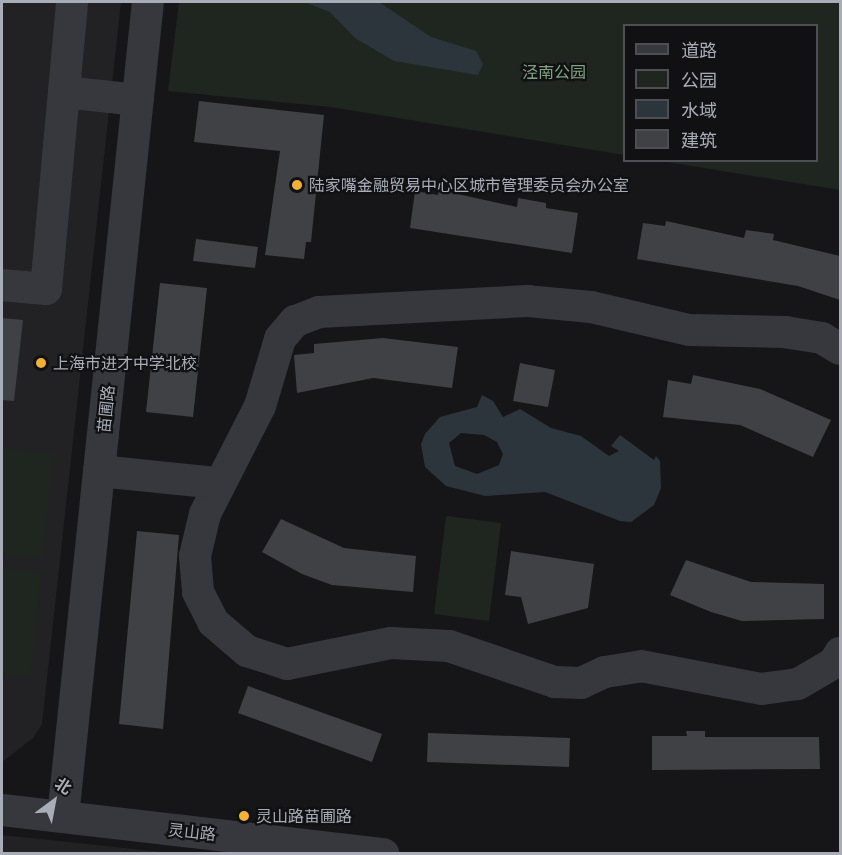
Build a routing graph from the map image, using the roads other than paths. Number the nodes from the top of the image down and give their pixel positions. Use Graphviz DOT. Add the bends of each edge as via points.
graph roads {
  1 [pos="72,2"];
  2 [pos="148,2"];
  3 [pos="64,92"];
  4 [pos="138,100"];
  5 [pos="2,285"];
  6 [pos="840,349"];
  7 [pos="99,471"];
  8 [pos="218,483"];
  9 [pos="840,653"];
  10 [pos="2,810"];
  11 [pos="63,818"];
  12 [pos="243,846"];
  13 [pos="383,854"];
  1 -- 3 [label="street"];
  2 -- 4 [label="street, 苗圃路"];
  3 -- 4 [label="street"];
  3 -- 5 [label="street" via="46,288"];
  4 -- 7 [label="street, 苗圃路"];
  6 -- 8 [label="street" via="822,338 786,332 689,330 591,307 528,301 319,312 295,321 280,339 260,406"];
  7 -- 8 [label="street"];
  7 -- 11 [label="street, 苗圃路"];
  8 -- 9 [label="street" via="195,556 198,592 213,622 247,651 287,664 391,643 449,646 555,682 580,683 605,672 641,666 762,690 798,684 834,663"];
  10 -- 11 [label="street, 灵山路"];
  11 -- 12 [label="street, 灵山路"];
  12 -- 13 [label="street, 灵山路"];
}
